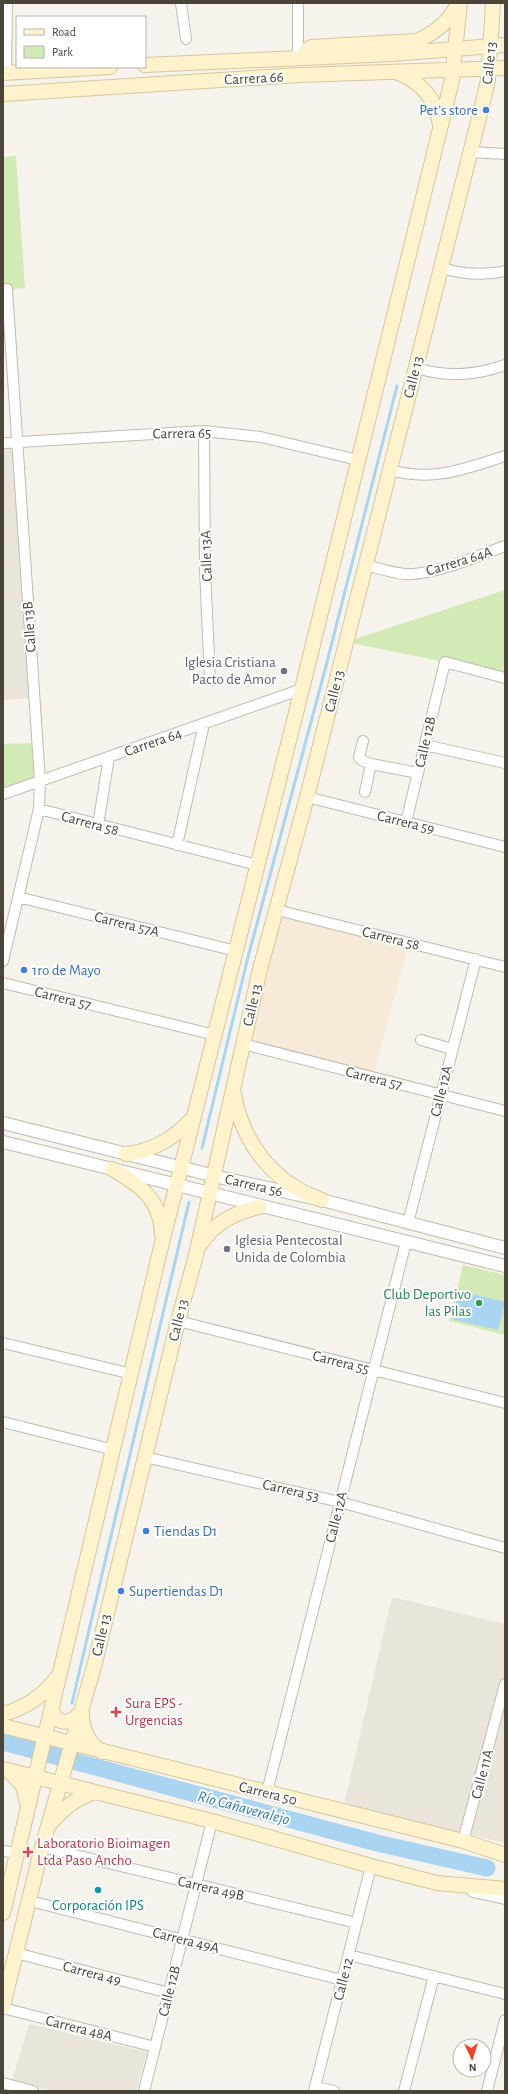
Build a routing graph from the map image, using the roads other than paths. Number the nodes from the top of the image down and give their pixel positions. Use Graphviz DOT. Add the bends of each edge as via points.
graph roads {
  1 [pos="7,3"];
  2 [pos="181,3"];
  3 [pos="298,3"];
  4 [pos="459,3"];
  5 [pos="493,3"];
  6 [pos="186,39"];
  7 [pos="505,45"];
  8 [pos="490,46"];
  9 [pos="456,48"];
  10 [pos="298,57"];
  11 [pos="146,65"];
  12 [pos="92,68"];
  13 [pos="143,68"];
  14 [pos="505,68"];
  15 [pos="489,69"];
  16 [pos="392,71"];
  17 [pos="454,71"];
  18 [pos="4,73"];
  19 [pos="144,85"];
  20 [pos="3,94"];
  21 [pos="441,129"];
  22 [pos="471,152"];
  23 [pos="505,154"];
  24 [pos="441,268"];
  25 [pos="505,271"];
  26 [pos="5,289"];
  27 [pos="505,365"];
  28 [pos="7,368"];
  29 [pos="416,368"];
  30 [pos="204,431"];
  31 [pos="16,442"];
  32 [pos="3,443"];
  33 [pos="505,456"];
  34 [pos="358,460"];
  35 [pos="390,470"];
  36 [pos="505,546"];
  37 [pos="366,565"];
  38 [pos="505,678"];
  39 [pos="210,680"];
  40 [pos="302,689"];
  41 [pos="204,724"];
  42 [pos="363,741"];
  43 [pos="425,746"];
  44 [pos="108,757"];
  45 [pos="505,763"];
  46 [pos="371,764"];
  47 [pos="418,773"];
  48 [pos="40,781"];
  49 [pos="365,792"];
  50 [pos="3,794"];
  51 [pos="307,797"];
  52 [pos="39,809"];
  53 [pos="406,822"];
  54 [pos="98,825"];
  55 [pos="178,845"];
  56 [pos="505,847"];
  57 [pos="257,865"];
  58 [pos="18,897"];
  59 [pos="277,910"];
  60 [pos="236,951"];
  61 [pos="476,960"];
  62 [pos="3,961"];
  63 [pos="505,967"];
  64 [pos="3,983"];
  65 [pos="215,1035"];
  66 [pos="421,1040"];
  67 [pos="243,1044"];
  68 [pos="452,1049"];
  69 [pos="233,1090"];
  70 [pos="440,1095"];
  71 [pos="505,1111"];
  72 [pos="193,1118"];
  73 [pos="3,1123"];
  74 [pos="3,1142"];
  75 [pos="126,1154"];
  76 [pos="181,1168"];
  77 [pos="112,1169"];
  78 [pos="213,1176"];
  79 [pos="177,1185"];
  80 [pos="209,1194"];
  81 [pos="322,1200"];
  82 [pos="259,1207"];
  83 [pos="408,1223"];
  84 [pos="406,1242"];
  85 [pos="505,1248"];
  86 [pos="160,1251"];
  87 [pos="196,1255"];
  88 [pos="505,1266"];
  89 [pos="178,1321"];
  90 [pos="3,1343"];
  91 [pos="374,1370"];
  92 [pos="132,1374"];
  93 [pos="505,1402"];
  94 [pos="3,1422"];
  95 [pos="114,1450"];
  96 [pos="145,1458"];
  97 [pos="340,1502"];
  98 [pos="505,1548"];
  99 [pos="60,1673"];
  100 [pos="505,1684"];
  101 [pos="503,1700"];
  102 [pos="52,1709"];
  103 [pos="80,1711"];
  104 [pos="3,1714"];
  105 [pos="3,1726"];
  106 [pos="45,1740"];
  107 [pos="70,1747"];
  108 [pos="102,1752"];
  109 [pos="5,1769"];
  110 [pos="37,1773"];
  111 [pos="62,1780"];
  112 [pos="95,1792"];
  113 [pos="266,1792"];
  114 [pos="28,1811"];
  115 [pos="212,1821"];
  116 [pos="48,1827"];
  117 [pos="463,1840"];
  118 [pos="42,1847"];
  119 [pos="505,1851"];
  120 [pos="3,1852"];
  121 [pos="18,1853"];
  122 [pos="505,1855"];
  123 [pos="371,1866"];
  124 [pos="436,1882"];
  125 [pos="196,1884"];
  126 [pos="505,1889"];
  127 [pos="505,1898"];
  128 [pos="30,1901"];
  129 [pos="3,1913"];
  130 [pos="356,1923"];
  131 [pos="182,1940"];
  132 [pos="16,1953"];
  133 [pos="349,1955"];
  134 [pos="434,1976"];
  135 [pos="342,1980"];
  136 [pos="169,1993"];
  137 [pos="505,1994"];
  138 [pos="3,2007"];
  139 [pos="505,2020"];
  140 [pos="155,2047"];
  141 [pos="3,2084"];
  142 [pos="315,2089"];
  143 [pos="33,2091"];
  144 [pos="144,2091"];
  145 [pos="334,2091"];
  146 [pos="404,2091"];
  147 [pos="487,2091"];
  1 -- 18 [label="street"];
  2 -- 6 [label="street"];
  3 -- 10 [label="street"];
  4 -- 9 [label="main road, Calle 13"];
  4 -- 10 [label="main road" via="442,25 417,41 311,47"];
  5 -- 8 [label="main road, Calle 13"];
  7 -- 8 [label="main road, Carrera 66"];
  8 -- 9 [label="main road, Carrera 66"];
  8 -- 15 [label="main road, Calle 13"];
  9 -- 10 [label="main road, Carrera 66" via="391,54"];
  9 -- 17 [label="main road, Calle 13"];
  10 -- 11 [label="main road, Carrera 66"];
  12 -- 18 [label="main road"];
  13 -- 19 [label="main road"];
  14 -- 15 [label="main road, Carrera 66"];
  15 -- 17 [label="main road, Carrera 66"];
  15 -- 22 [label="main road, Calle 13"];
  16 -- 17 [label="main road, Carrera 66"];
  16 -- 19 [label="main road, Carrera 66"];
  16 -- 21 [label="main road" via="413,80 426,92 435,107"];
  17 -- 21 [label="main road, Calle 13"];
  19 -- 20 [label="main road, Carrera 66"];
  21 -- 34 [label="main road, Calle 13"];
  22 -- 23 [label="street"];
  22 -- 24 [label="main road, Calle 13"];
  24 -- 25 [label="street" via="464,273 486,274"];
  24 -- 29 [label="main road, Calle 13"];
  26 -- 28 [label="street, Calle 13B"];
  27 -- 29 [label="street" via="481,372 456,375"];
  28 -- 31 [label="street, Calle 13B"];
  29 -- 35 [label="main road, Calle 13"];
  30 -- 31 [label="street, Carrera 65"];
  30 -- 34 [label="street, Carrera 65" via="261,437"];
  30 -- 39 [label="street, Calle 13A" via="205,569"];
  31 -- 32 [label="street, Carrera 65"];
  31 -- 48 [label="street, Calle 13B"];
  33 -- 35 [label="street" via="442,475 418,475"];
  34 -- 40 [label="main road, Calle 13"];
  35 -- 37 [label="main road, Calle 13"];
  36 -- 37 [label="street, Carrera 64A" via="418,573 404,574"];
  37 -- 51 [label="main road, Calle 13"];
  38 -- 43 [label="street, Calle 12B" via="445,662"];
  40 -- 41 [label="street, Carrera 64"];
  40 -- 57 [label="main road, Calle 13"];
  41 -- 44 [label="street, Carrera 64"];
  41 -- 55 [label="street"];
  42 -- 46 [label="street" via="360,760"];
  43 -- 45 [label="street"];
  43 -- 47 [label="street, Calle 12B"];
  44 -- 48 [label="street, Carrera 64"];
  44 -- 54 [label="street"];
  46 -- 47 [label="street"];
  46 -- 49 [label="street"];
  47 -- 53 [label="street, Calle 12B"];
  48 -- 50 [label="street, Carrera 64"];
  48 -- 52 [label="street, Calle 13B"];
  51 -- 53 [label="street, Carrera 59"];
  51 -- 59 [label="main road, Calle 13"];
  52 -- 54 [label="street, Carrera 58"];
  52 -- 58 [label="street, Calle 13B"];
  53 -- 56 [label="street, Carrera 59"];
  54 -- 55 [label="street, Carrera 58"];
  55 -- 57 [label="street, Carrera 58"];
  57 -- 60 [label="main road, Calle 13"];
  58 -- 60 [label="street, Carrera 57A"];
  58 -- 62 [label="street, Calle 13B"];
  59 -- 61 [label="street, Carrera 58"];
  59 -- 67 [label="main road, Calle 13"];
  60 -- 65 [label="main road, Calle 13"];
  61 -- 63 [label="street, Carrera 58"];
  61 -- 68 [label="street, Calle 12A"];
  64 -- 65 [label="street, Carrera 57"];
  65 -- 72 [label="main road, Calle 13"];
  66 -- 68 [label="street"];
  67 -- 69 [label="main road, Calle 13"];
  67 -- 70 [label="street, Carrera 57"];
  68 -- 70 [label="street, Calle 12A"];
  69 -- 78 [label="main road, Calle 13"];
  69 -- 81 [label="main road" via="242,1126 259,1156 284,1180 306,1194"];
  70 -- 71 [label="street, Carrera 57"];
  70 -- 83 [label="street, Calle 12A"];
  72 -- 75 [label="main road" via="177,1134 160,1145"];
  72 -- 76 [label="main road, Calle 13"];
  73 -- 75 [label="street, Carrera 56"];
  74 -- 77 [label="street, Carrera 56"];
  75 -- 76 [label="street, Carrera 56"];
  76 -- 78 [label="street, Carrera 56"];
  76 -- 79 [label="main road, Calle 13"];
  77 -- 79 [label="street, Carrera 56"];
  77 -- 86 [label="main road" via="137,1184 155,1206 161,1226"];
  78 -- 80 [label="main road, Calle 13"];
  78 -- 81 [label="street, Carrera 56"];
  79 -- 80 [label="street, Carrera 56"];
  79 -- 86 [label="main road, Calle 13"];
  80 -- 82 [label="street, Carrera 56"];
  80 -- 87 [label="main road, Calle 13"];
  81 -- 83 [label="street, Carrera 56"];
  82 -- 84 [label="street, Carrera 56"];
  82 -- 87 [label="main road" via="237,1213 218,1225 207,1235"];
  83 -- 85 [label="street, Carrera 56"];
  84 -- 88 [label="street, Carrera 56"];
  84 -- 91 [label="street, Calle 12A"];
  86 -- 92 [label="main road, Calle 13"];
  87 -- 89 [label="main road, Calle 13"];
  89 -- 91 [label="street, Carrera 55"];
  89 -- 96 [label="main road, Calle 13"];
  90 -- 92 [label="street"];
  91 -- 93 [label="street, Carrera 55"];
  91 -- 97 [label="street, Calle 12A"];
  92 -- 95 [label="main road, Calle 13"];
  94 -- 95 [label="street"];
  95 -- 99 [label="main road, Calle 13"];
  96 -- 97 [label="street, Carrera 53"];
  96 -- 103 [label="main road, Calle 13" via="95,1663"];
  97 -- 98 [label="street, Carrera 53"];
  97 -- 113 [label="street, Calle 12A"];
  99 -- 102 [label="main road, Calle 13"];
  99 -- 104 [label="main road" via="33,1701"];
  100 -- 101 [label="street, Calle 11A"];
  101 -- 117 [label="street, Calle 11A"];
  102 -- 103 [label="main road" via="56,1718 64,1722 73,1720"];
  102 -- 106 [label="main road, Calle 13"];
  103 -- 107 [label="main road, Calle 13"];
  103 -- 108 [label="main road" via="86,1733"];
  105 -- 106 [label="main road, Carrera 50"];
  106 -- 107 [label="main road, Carrera 50"];
  106 -- 110 [label="main road, Calle 13"];
  107 -- 108 [label="main road, Carrera 50"];
  107 -- 111 [label="main road, Calle 13"];
  108 -- 113 [label="main road, Carrera 50"];
  109 -- 110 [label="main road"];
  109 -- 114 [label="main road" via="23,1786"];
  110 -- 111 [label="main road"];
  110 -- 114 [label="main road, Calle 13"];
  111 -- 112 [label="main road"];
  111 -- 116 [label="main road, Calle 13"];
  112 -- 115 [label="main road"];
  112 -- 116 [label="main road" via="68,1805"];
  113 -- 117 [label="main road, Carrera 50"];
  114 -- 121 [label="main road, Calle 13"];
  115 -- 123 [label="main road"];
  115 -- 125 [label="street, Calle 12B"];
  116 -- 118 [label="main road, Calle 13"];
  117 -- 119 [label="street, Carrera 50"];
  117 -- 122 [label="main road, Carrera 50"];
  118 -- 125 [label="street, Carrera 49B"];
  118 -- 128 [label="main road, Calle 13"];
  120 -- 121 [label="street"];
  121 -- 129 [label="main road, Calle 13"];
  123 -- 124 [label="main road"];
  123 -- 130 [label="street, Calle 12"];
  124 -- 126 [label="main road"];
  124 -- 127 [label="street"];
  125 -- 130 [label="street, Carrera 49B"];
  125 -- 131 [label="street, Calle 12B"];
  128 -- 131 [label="street, Carrera 49A"];
  128 -- 132 [label="main road, Calle 13"];
  130 -- 133 [label="street, Calle 12"];
  131 -- 135 [label="street, Carrera 49A"];
  131 -- 136 [label="street, Calle 12B"];
  132 -- 136 [label="street, Carrera 49"];
  132 -- 138 [label="main road, Calle 13"];
  133 -- 134 [label="street"];
  133 -- 135 [label="street, Calle 12"];
  134 -- 137 [label="street"];
  134 -- 146 [label="street"];
  135 -- 142 [label="street, Calle 12"];
  136 -- 140 [label="street, Calle 12B"];
  138 -- 140 [label="street, Carrera 48A"];
  139 -- 147 [label="street"];
  140 -- 144 [label="street, Calle 12B"];
  141 -- 143 [label="street"];
  142 -- 145 [label="street"];
}
